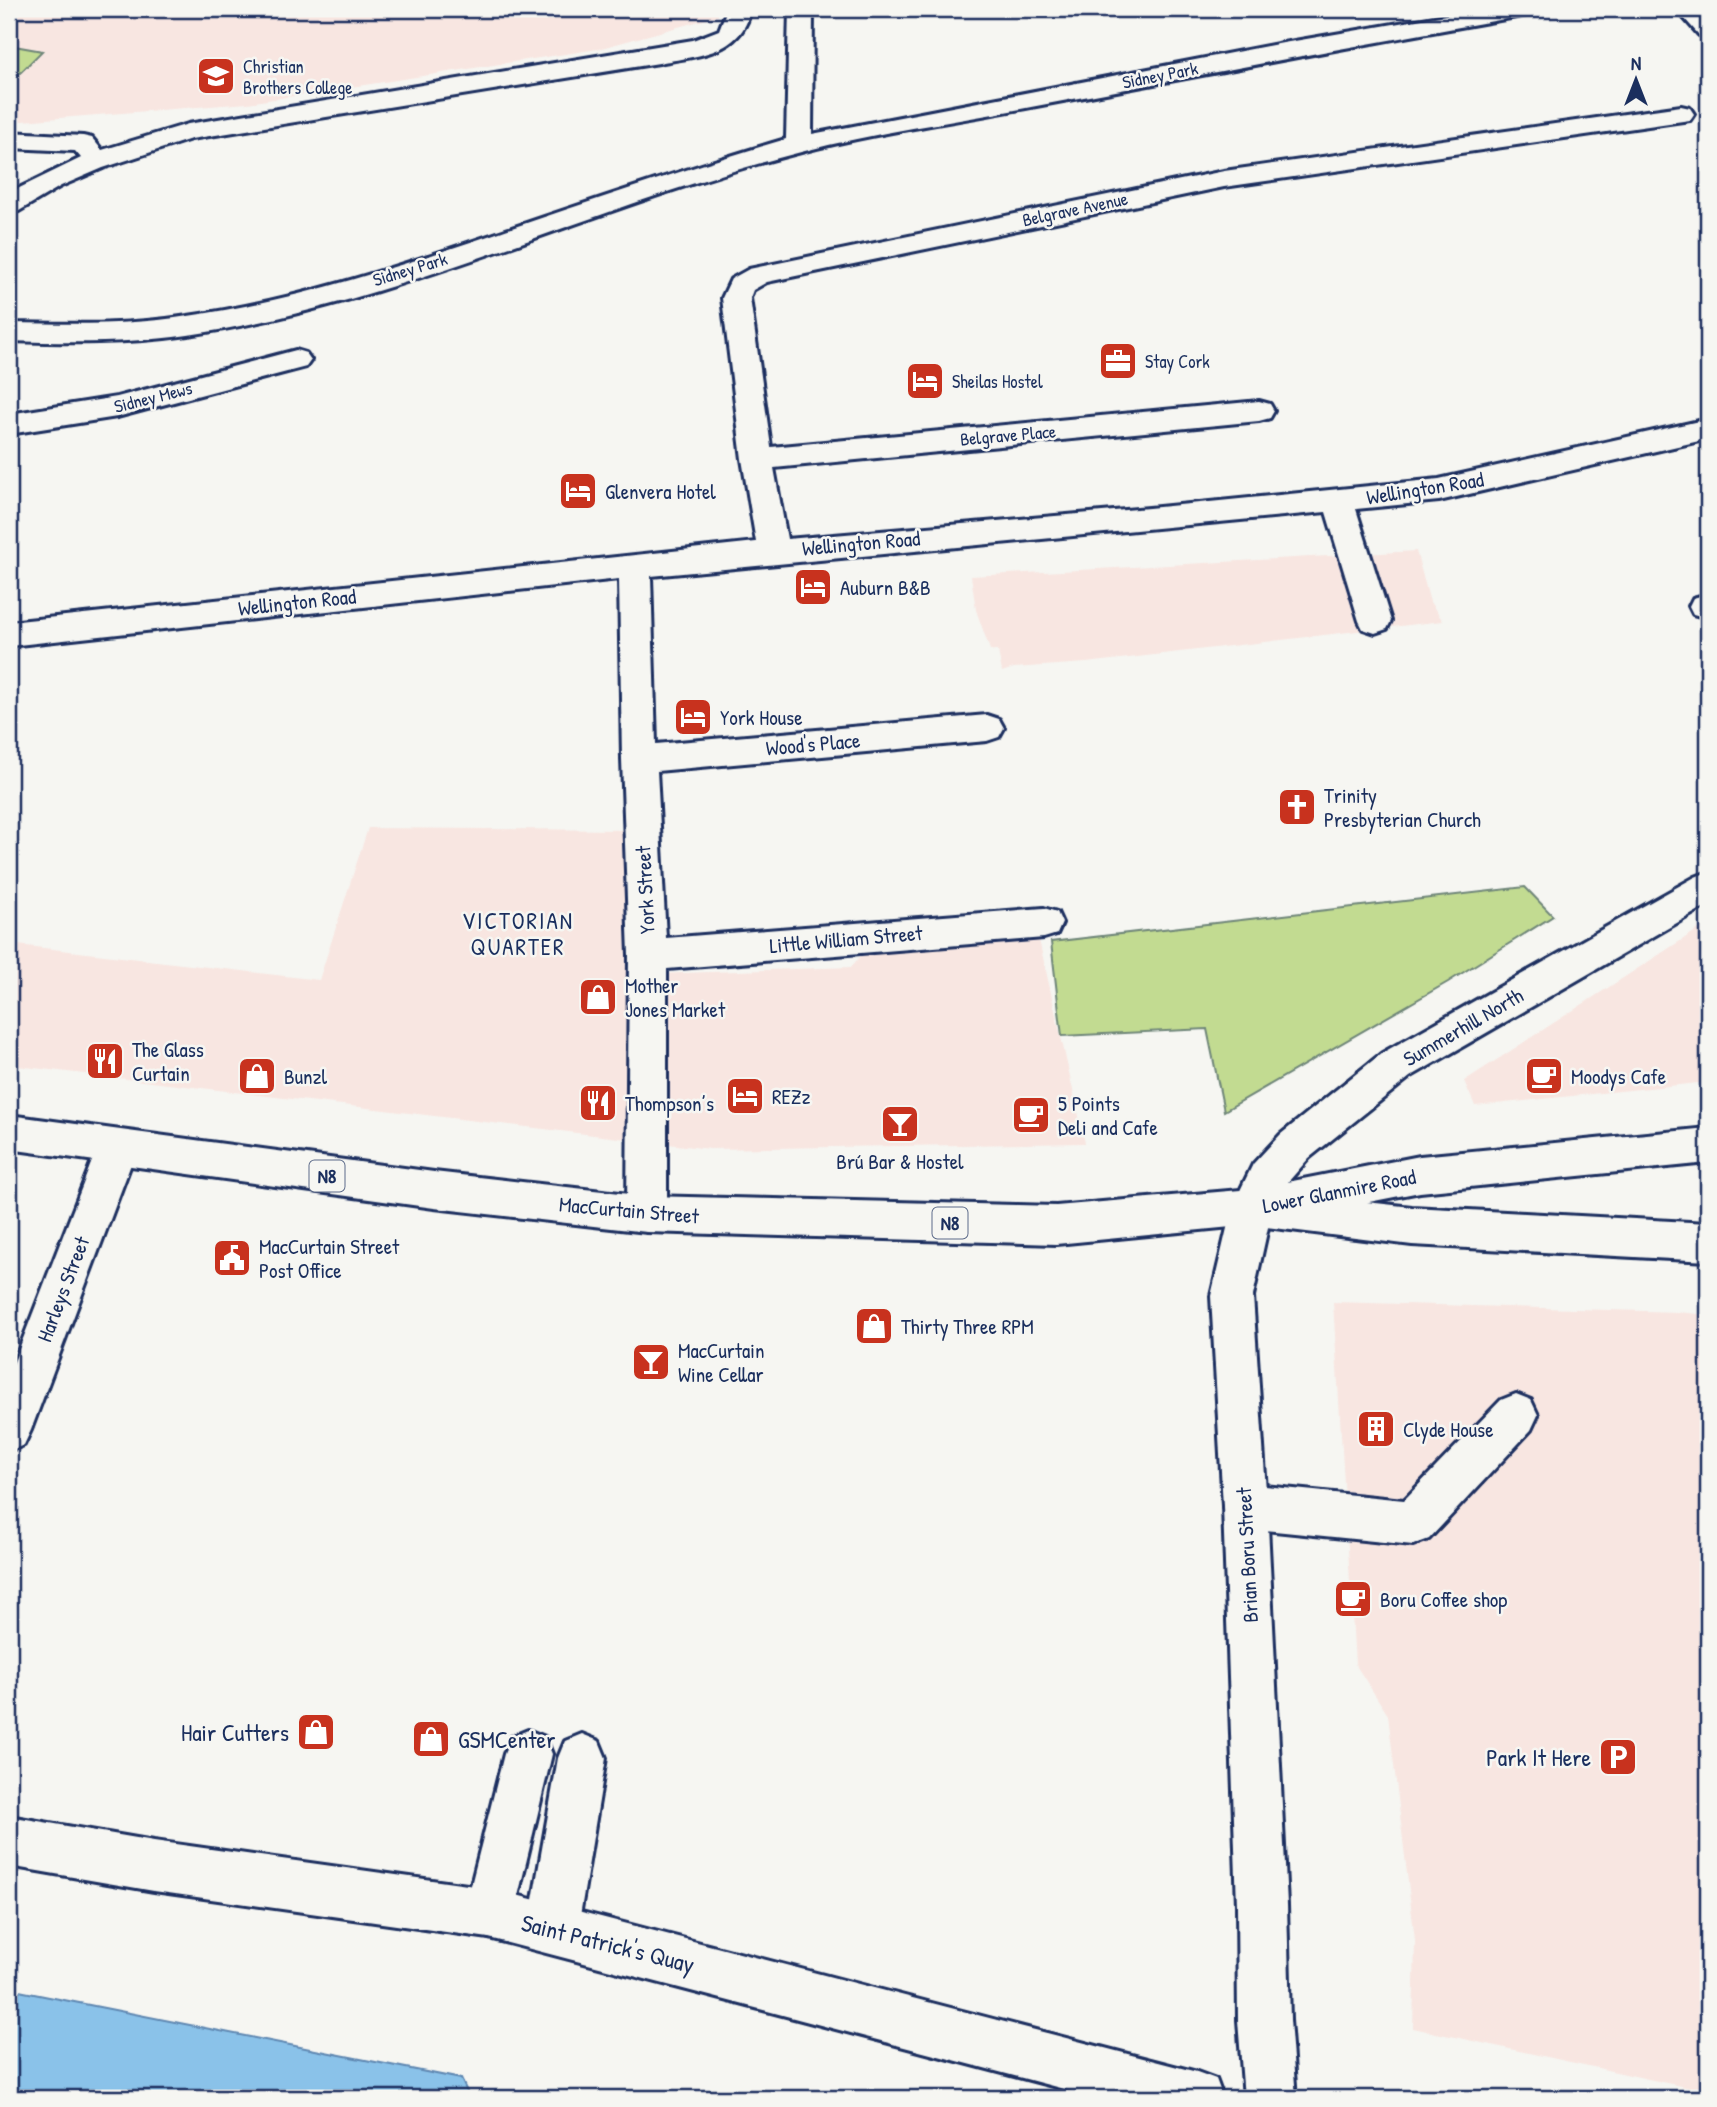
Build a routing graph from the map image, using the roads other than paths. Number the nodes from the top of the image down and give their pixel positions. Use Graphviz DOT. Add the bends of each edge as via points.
graph roads {
  1 [pos="740,9"];
  2 [pos="801,9"];
  3 [pos="1522,9"];
  4 [pos="1688,9"];
  5 [pos="1708,30"];
  6 [pos="1681,114"];
  7 [pos="9,140"];
  8 [pos="799,144"];
  9 [pos="98,161"];
  10 [pos="9,205"];
  11 [pos="9,332"];
  12 [pos="296,360"];
  13 [pos="1259,411"];
  14 [pos="9,424"];
  15 [pos="1708,429"];
  16 [pos="757,458"];
  17 [pos="1338,500"];
  18 [pos="774,551"];
  19 [pos="635,565"];
  20 [pos="1375,621"];
  21 [pos="9,634"];
  22 [pos="986,728"];
  23 [pos="639,759"];
  24 [pos="1708,887"];
  25 [pos="1044,923"];
  26 [pos="648,955"];
  27 [pos="9,1132"];
  28 [pos="1708,1146"];
  29 [pos="117,1148"];
  30 [pos="1252,1207"];
  31 [pos="647,1214"];
  32 [pos="1708,1242"];
  33 [pos="1516,1415"];
  34 [pos="9,1430"];
  35 [pos="1245,1506"];
  36 [pos="528,1754"];
  37 [pos="582,1758"];
  38 [pos="9,1841"];
  39 [pos="489,1913"];
  40 [pos="553,1928"];
  41 [pos="1197,2098"];
  42 [pos="1270,2098"];
  1 -- 9 [label="main road" via="736,24 724,38 671,52 188,132"];
  2 -- 8 [label="main road"];
  3 -- 8 [label="main road, Sidney Park"];
  4 -- 5 [label="main road"];
  6 -- 16 [label="main road, Belgrave Avenue" via="1224,179 759,275 741,285 736,298"];
  7 -- 9 [label="main road" via="83,144"];
  8 -- 11 [label="main road, Sidney Park" via="471,250 251,314 128,331 72,335"];
  9 -- 10 [label="main road" via="33,189"];
  12 -- 14 [label="main road, Sidney Mews" via="117,407"];
  13 -- 16 [label="main road, Belgrave Place"];
  15 -- 17 [label="main road, Wellington Road" via="1439,490"];
  16 -- 18 [label="main road, Belgrave Avenue"];
  17 -- 18 [label="main road, Wellington Road"];
  17 -- 20 [label="main road"];
  18 -- 19 [label="main road, Wellington Road"];
  19 -- 21 [label="main road, Wellington Road"];
  19 -- 23 [label="main road, York Street"];
  22 -- 23 [label="main road, Wood's Place"];
  23 -- 26 [label="main road, York Street"];
  24 -- 30 [label="main road, Summerhill North" via="1396,1065 1295,1146 1267,1177"];
  25 -- 26 [label="main road, Little William Street"];
  26 -- 31 [label="main road, York Street"];
  27 -- 29 [label="main road, MacCurtain Street / N8"];
  28 -- 30 [label="main road, Lower Glanmire Road / N8" via="1420,1174"];
  29 -- 31 [label="main road, MacCurtain Street / N8"];
  29 -- 34 [label="main road, Harleys Street"];
  30 -- 31 [label="main road, MacCurtain Street / N8" via="1079,1225"];
  30 -- 32 [label="main road, Lower Glanmire Road" via="1412,1226"];
  30 -- 35 [label="main road, Brian Boru Street" via="1232,1296"];
  33 -- 35 [label="main road" via="1413,1522"];
  35 -- 42 [label="main road, Brian Boru Street"];
  36 -- 39 [label="main road"];
  37 -- 40 [label="main road"];
  38 -- 39 [label="main road, Saint Patrick's Quay"];
  39 -- 40 [label="main road, Saint Patrick's Quay"];
  40 -- 41 [label="main road, Saint Patrick's Quay"];
}
